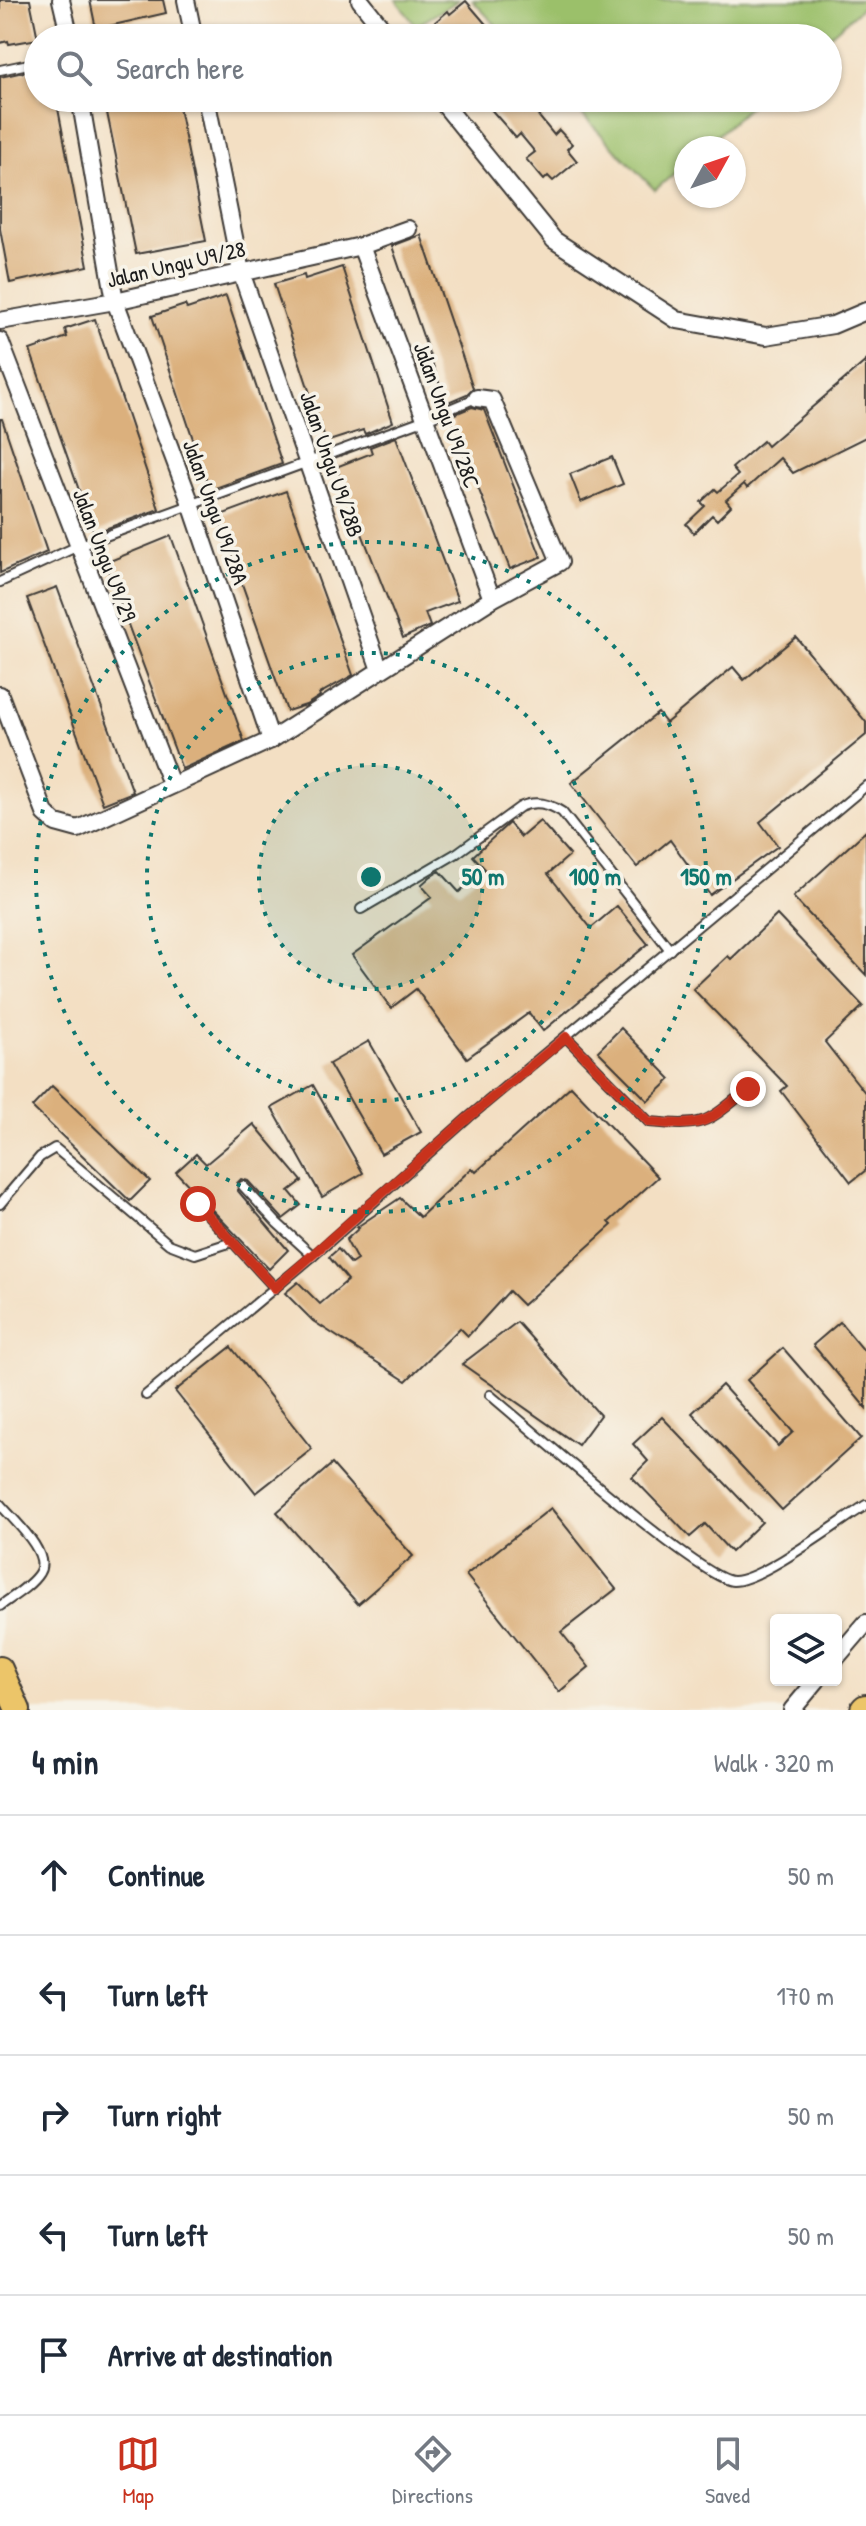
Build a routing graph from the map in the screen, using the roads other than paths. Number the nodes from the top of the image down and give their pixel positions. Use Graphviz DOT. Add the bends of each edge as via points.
graph roads {
  1 [pos="61,0"];
  2 [pos="186,0"];
  3 [pos="360,0"];
  4 [pos="67,24"];
  5 [pos="191,24"];
  6 [pos="379,24"];
  7 [pos="24,65"];
  8 [pos="0,70"];
  9 [pos="82,112"];
  10 [pos="209,112"];
  11 [pos="450,112"];
  12 [pos="408,229"];
  13 [pos="361,246"];
  14 [pos="241,272"];
  15 [pos="115,301"];
  16 [pos="866,311"];
  17 [pos="0,321"];
  18 [pos="0,341"];
  19 [pos="477,398"];
  20 [pos="426,419"];
  21 [pos="308,462"];
  22 [pos="191,504"];
  23 [pos="78,546"];
  24 [pos="0,582"];
  25 [pos="492,599"];
  26 [pos="380,670"];
  27 [pos="0,695"];
  28 [pos="271,740"];
  29 [pos="171,784"];
  30 [pos="866,786"];
  31 [pos="361,909"];
  32 [pos="670,950"];
  33 [pos="566,1037"];
  34 [pos="748,1089"];
  35 [pos="243,1186"];
  36 [pos="0,1204"];
  37 [pos="198,1204"];
  38 [pos="232,1242"];
  39 [pos="313,1256"];
  40 [pos="275,1288"];
  41 [pos="146,1395"];
  42 [pos="490,1395"];
  43 [pos="0,1504"];
  44 [pos="866,1505"];
  45 [pos="0,1606"];
  46 [pos="866,1623"];
  47 [pos="842,1651"];
  48 [pos="0,1669"];
  49 [pos="812,1686"];
  50 [pos="0,1692"];
  51 [pos="18,1710"];
  52 [pos="792,1710"];
  1 -- 4 [label="street"];
  2 -- 5 [label="street"];
  3 -- 6 [label="street"];
  7 -- 8 [label="lane"];
  9 -- 15 [label="street, Jalan Ungu U9/28A"];
  10 -- 14 [label="street, Jalan Ungu U9/28B"];
  11 -- 16 [label="street" via="554,240 677,320 766,336 833,325"];
  12 -- 13 [label="street, Jalan Ungu U9/28"];
  13 -- 14 [label="street, Jalan Ungu U9/28"];
  13 -- 20 [label="street, Jalan Ungu U9/28C"];
  14 -- 15 [label="street, Jalan Ungu U9/28"];
  14 -- 21 [label="street, Jalan Ungu U9/28B"];
  15 -- 17 [label="street, Jalan Ungu U9/28"];
  15 -- 22 [label="street, Jalan Ungu U9/28A"];
  18 -- 23 [label="street, Jalan Ungu U9/29"];
  19 -- 20 [label="lane"];
  19 -- 25 [label="street" via="492,400 560,562"];
  20 -- 21 [label="lane"];
  20 -- 25 [label="street, Jalan Ungu U9/28C"];
  21 -- 22 [label="lane"];
  21 -- 26 [label="street, Jalan Ungu U9/28B"];
  22 -- 23 [label="lane"];
  22 -- 28 [label="street, Jalan Ungu U9/28A"];
  23 -- 24 [label="lane"];
  23 -- 29 [label="street, Jalan Ungu U9/29"];
  25 -- 26 [label="street"];
  26 -- 28 [label="street"];
  27 -- 29 [label="street" via="45,813 56,823 78,829"];
  28 -- 29 [label="street"];
  30 -- 32 [label="lane"];
  31 -- 32 [label="lane" via="457,853 520,807 549,804 562,812"];
  32 -- 33 [label="lane"];
  33 -- 34 [label="lane" via="649,1122 689,1126 711,1120"];
  33 -- 39 [label="lane"];
  35 -- 39 [label="lane"];
  36 -- 38 [label="lane" via="40,1157 55,1148 169,1244 195,1254"];
  37 -- 38 [label="lane"];
  38 -- 40 [label="lane"];
  39 -- 40 [label="lane"];
  40 -- 41 [label="lane"];
  42 -- 44 [label="lane" via="679,1552 721,1579 733,1581 761,1572"];
  43 -- 45 [label="lane" via="27,1534 42,1565"];
  46 -- 47 [label="street"];
  48 -- 51 [label="main road"];
  49 -- 52 [label="street"];
  50 -- 51 [label="main road"];
}
